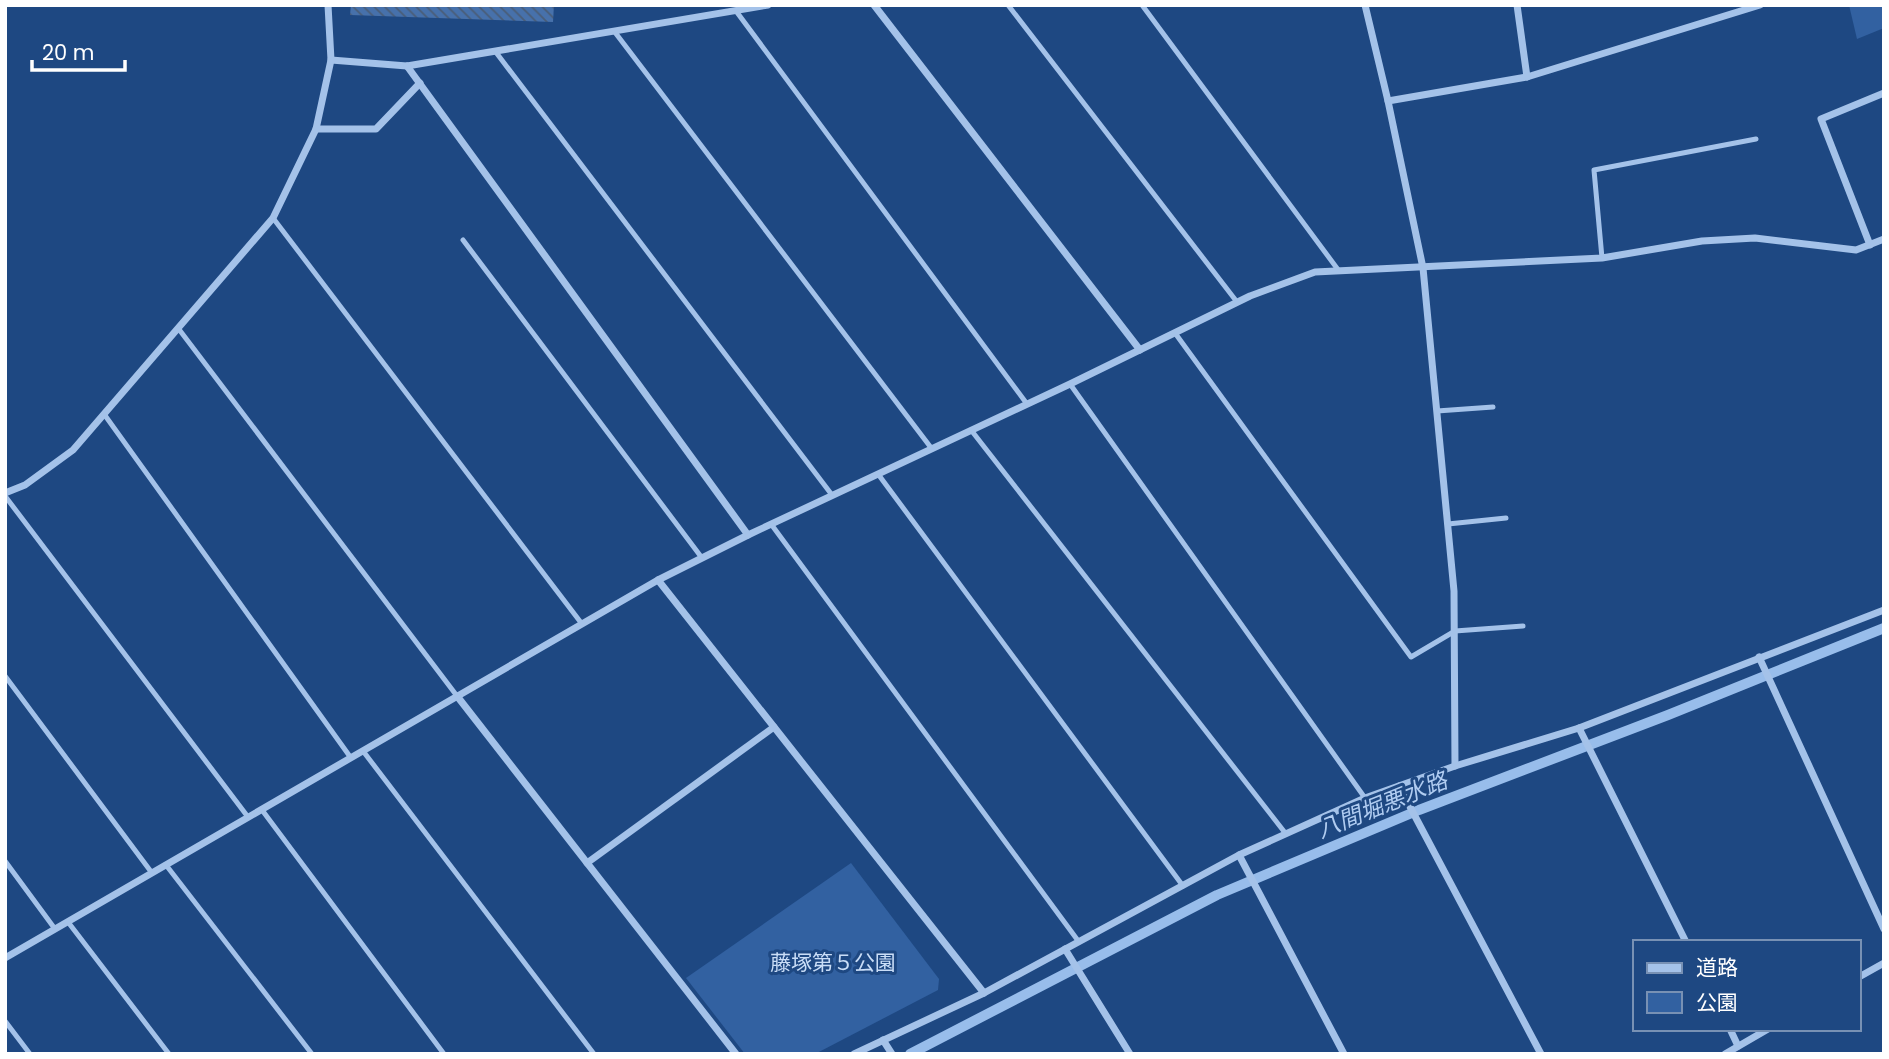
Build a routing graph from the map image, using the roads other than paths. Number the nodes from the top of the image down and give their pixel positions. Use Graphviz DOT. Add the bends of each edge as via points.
graph roads {
  1 [pos="328,5"];
  2 [pos="768,5"];
  3 [pos="874,5"];
  4 [pos="1008,5"];
  5 [pos="1142,5"];
  6 [pos="1365,5"];
  7 [pos="1517,5"];
  8 [pos="1760,5"];
  9 [pos="736,11"];
  10 [pos="614,31"];
  11 [pos="495,51"];
  12 [pos="331,60"];
  13 [pos="407,66"];
  14 [pos="1527,77"];
  15 [pos="420,83"];
  16 [pos="1884,93"];
  17 [pos="1388,101"];
  18 [pos="316,129"];
  19 [pos="1756,139"];
  20 [pos="273,218"];
  21 [pos="1884,239"];
  22 [pos="463,240"];
  23 [pos="1870,245"];
  24 [pos="1602,258"];
  25 [pos="1423,268"];
  26 [pos="1339,271"];
  27 [pos="1237,302"];
  28 [pos="178,328"];
  29 [pos="1175,333"];
  30 [pos="1140,350"];
  31 [pos="1070,384"];
  32 [pos="1027,404"];
  33 [pos="1493,407"];
  34 [pos="1437,411"];
  35 [pos="104,414"];
  36 [pos="971,430"];
  37 [pos="932,449"];
  38 [pos="878,474"];
  39 [pos="5,494"];
  40 [pos="832,495"];
  41 [pos="1506,518"];
  42 [pos="771,524"];
  43 [pos="1448,524"];
  44 [pos="748,534"];
  45 [pos="702,558"];
  46 [pos="659,580"];
  47 [pos="1884,610"];
  48 [pos="582,624"];
  49 [pos="1523,626"];
  50 [pos="1455,631"];
  51 [pos="1759,657"];
  52 [pos="5,676"];
  53 [pos="457,696"];
  54 [pos="774,727"];
  55 [pos="1579,729"];
  56 [pos="363,751"];
  57 [pos="351,758"];
  58 [pos="1455,766"];
  59 [pos="1399,786"];
  60 [pos="1365,798"];
  61 [pos="262,810"];
  62 [pos="248,817"];
  63 [pos="1286,834"];
  64 [pos="1239,855"];
  65 [pos="5,861"];
  66 [pos="587,863"];
  67 [pos="166,865"];
  68 [pos="152,873"];
  69 [pos="1183,886"];
  70 [pos="68,922"];
  71 [pos="55,929"];
  72 [pos="1884,929"];
  73 [pos="1685,940"];
  74 [pos="1079,942"];
  75 [pos="1065,950"];
  76 [pos="5,958"];
  77 [pos="1884,963"];
  78 [pos="1861,976"];
  79 [pos="984,993"];
  80 [pos="5,1021"];
  81 [pos="1731,1031"];
  82 [pos="1764,1031"];
  83 [pos="883,1040"];
  84 [pos="1738,1046"];
  85 [pos="30,1054"];
  86 [pos="169,1054"];
  87 [pos="312,1054"];
  88 [pos="444,1054"];
  89 [pos="594,1054"];
  90 [pos="736,1054"];
  91 [pos="854,1054"];
  92 [pos="892,1054"];
  93 [pos="1130,1054"];
  94 [pos="1343,1054"];
  95 [pos="1541,1054"];
  96 [pos="1725,1054"];
  1 -- 12 [label="street"];
  2 -- 9 [label="street"];
  3 -- 30 [label="street"];
  4 -- 27 [label="lane"];
  5 -- 26 [label="lane"];
  6 -- 17 [label="street"];
  7 -- 14 [label="street"];
  8 -- 14 [label="street"];
  9 -- 10 [label="street"];
  9 -- 32 [label="lane"];
  10 -- 11 [label="street"];
  10 -- 37 [label="lane"];
  11 -- 13 [label="street"];
  11 -- 40 [label="lane"];
  12 -- 13 [label="street"];
  12 -- 18 [label="street"];
  13 -- 15 [label="street"];
  14 -- 17 [label="street"];
  15 -- 18 [label="street" via="376,129"];
  15 -- 44 [label="street"];
  16 -- 23 [label="street" via="1821,119"];
  17 -- 25 [label="street"];
  18 -- 20 [label="street"];
  19 -- 24 [label="lane" via="1594,170"];
  20 -- 28 [label="street"];
  20 -- 48 [label="lane"];
  21 -- 23 [label="street"];
  22 -- 45 [label="lane"];
  23 -- 24 [label="street" via="1856,250 1755,238 1702,241"];
  24 -- 25 [label="street"];
  25 -- 26 [label="street"];
  25 -- 34 [label="street"];
  26 -- 27 [label="street" via="1315,272"];
  27 -- 29 [label="street"];
  28 -- 35 [label="street"];
  28 -- 53 [label="lane"];
  29 -- 30 [label="street"];
  29 -- 50 [label="lane" via="1411,657"];
  30 -- 31 [label="street"];
  31 -- 32 [label="street"];
  31 -- 60 [label="lane"];
  32 -- 36 [label="street"];
  33 -- 34 [label="lane"];
  34 -- 43 [label="street"];
  35 -- 39 [label="street" via="73,450"];
  35 -- 57 [label="lane"];
  36 -- 37 [label="street"];
  36 -- 63 [label="lane"];
  37 -- 38 [label="street"];
  38 -- 40 [label="street"];
  38 -- 69 [label="lane"];
  39 -- 62 [label="lane"];
  40 -- 42 [label="street"];
  41 -- 43 [label="lane"];
  42 -- 44 [label="street"];
  42 -- 74 [label="lane"];
  43 -- 50 [label="street"];
  44 -- 45 [label="street"];
  45 -- 46 [label="street"];
  46 -- 48 [label="street"];
  46 -- 54 [label="street"];
  47 -- 51 [label="street"];
  48 -- 53 [label="street"];
  49 -- 50 [label="lane"];
  50 -- 58 [label="street"];
  51 -- 55 [label="street"];
  51 -- 72 [label="street"];
  52 -- 68 [label="lane"];
  53 -- 56 [label="street"];
  53 -- 66 [label="street"];
  54 -- 66 [label="street"];
  54 -- 79 [label="street"];
  55 -- 58 [label="street"];
  55 -- 73 [label="street"];
  56 -- 57 [label="street"];
  56 -- 89 [label="lane"];
  57 -- 61 [label="street"];
  58 -- 59 [label="street"];
  59 -- 60 [label="street"];
  59 -- 95 [label="street"];
  60 -- 63 [label="street"];
  61 -- 62 [label="street"];
  61 -- 88 [label="lane"];
  62 -- 67 [label="street"];
  63 -- 64 [label="street"];
  64 -- 69 [label="street"];
  64 -- 94 [label="street"];
  65 -- 71 [label="lane"];
  66 -- 90 [label="street"];
  67 -- 68 [label="street"];
  67 -- 87 [label="lane"];
  68 -- 70 [label="street"];
  69 -- 74 [label="street"];
  70 -- 71 [label="street"];
  70 -- 86 [label="lane"];
  71 -- 76 [label="street"];
  74 -- 75 [label="street"];
  75 -- 79 [label="street"];
  75 -- 93 [label="street"];
  77 -- 78 [label="street"];
  79 -- 83 [label="street"];
  80 -- 85 [label="lane"];
  81 -- 84 [label="street"];
  82 -- 84 [label="street"];
  83 -- 91 [label="street"];
  83 -- 92 [label="street"];
  84 -- 96 [label="street"];
}
